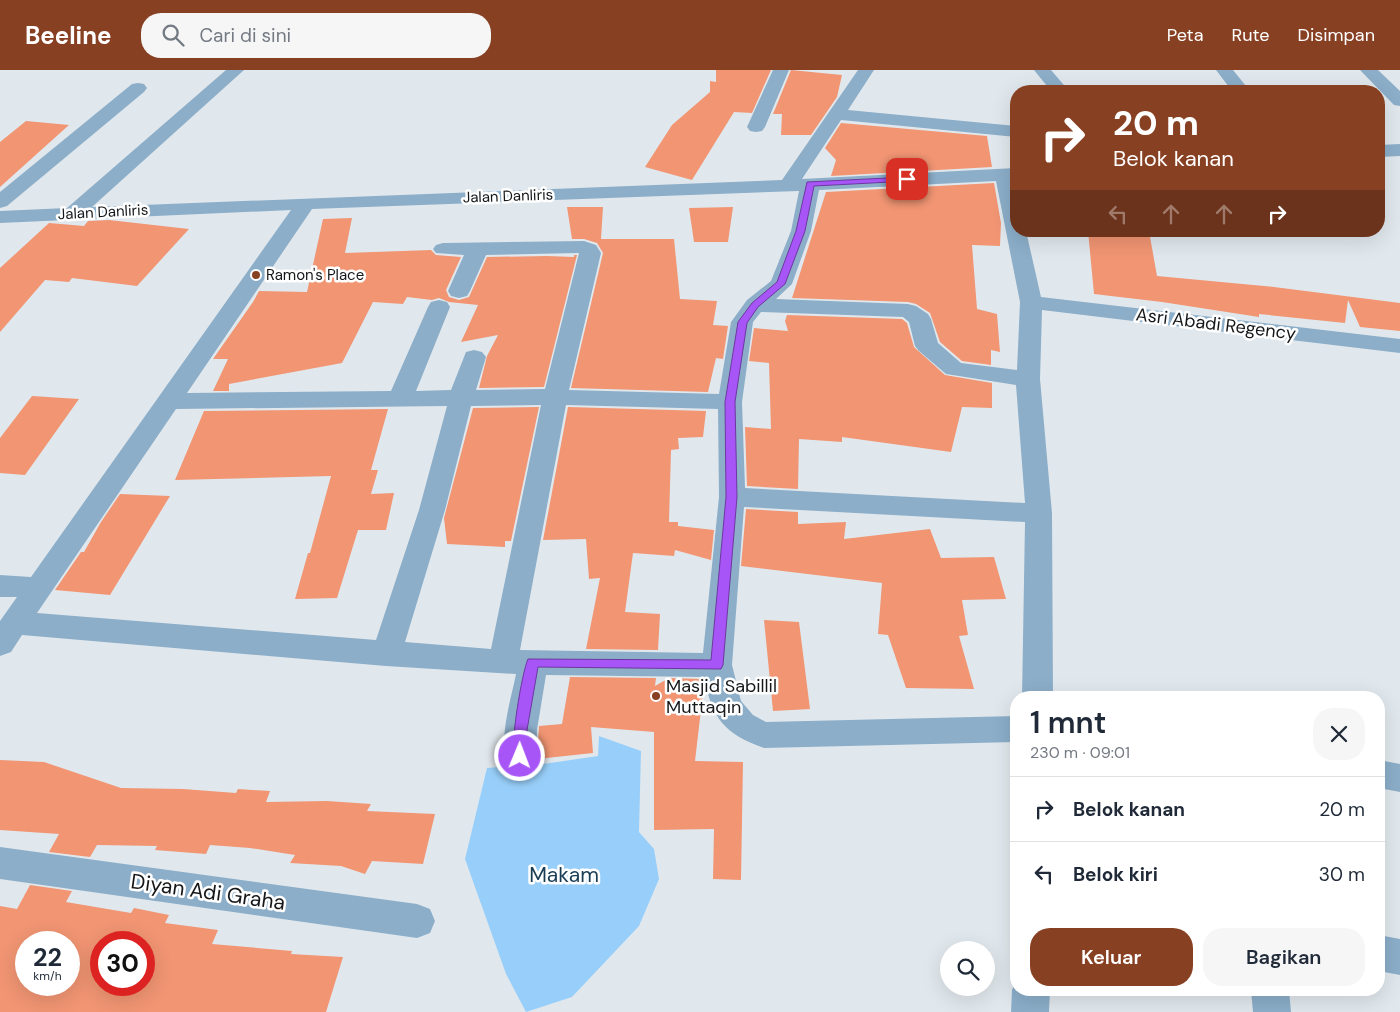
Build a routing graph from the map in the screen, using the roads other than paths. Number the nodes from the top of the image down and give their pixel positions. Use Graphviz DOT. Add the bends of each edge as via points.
graph roads {
  1 [pos="236,70"];
  2 [pos="781,70"];
  3 [pos="866,70"];
  4 [pos="1042,70"];
  5 [pos="1224,70"];
  6 [pos="1368,70"];
  7 [pos="1055,85"];
  8 [pos="1235,85"];
  9 [pos="1383,85"];
  10 [pos="1385,86"];
  11 [pos="138,88"];
  12 [pos="1400,101"];
  13 [pos="835,114"];
  14 [pos="756,127"];
  15 [pos="1010,131"];
  16 [pos="1400,150"];
  17 [pos="1385,151"];
  18 [pos="1010,174"];
  19 [pos="799,184"];
  20 [pos="0,202"];
  21 [pos="306,203"];
  22 [pos="72,214"];
  23 [pos="0,217"];
  24 [pos="1020,237"];
  25 [pos="478,248"];
  26 [pos="443,249"];
  27 [pos="459,291"];
  28 [pos="1031,302"];
  29 [pos="755,305"];
  30 [pos="439,307"];
  31 [pos="1400,346"];
  32 [pos="474,358"];
  33 [pos="1028,379"];
  34 [pos="555,397"];
  35 [pos="400,398"];
  36 [pos="461,398"];
  37 [pos="169,401"];
  38 [pos="730,402"];
  39 [pos="732,497"];
  40 [pos="1039,513"];
  41 [pos="0,586"];
  42 [pos="39,588"];
  43 [pos="7,634"];
  44 [pos="386,654"];
  45 [pos="518,662"];
  46 [pos="717,665"];
  47 [pos="1037,691"];
  48 [pos="1010,729"];
  49 [pos="520,756"];
  50 [pos="1385,775"];
  51 [pos="1400,778"];
  52 [pos="0,862"];
  53 [pos="417,920"];
  54 [pos="1385,954"];
  55 [pos="1400,956"];
  56 [pos="1031,996"];
  57 [pos="1271,996"];
  58 [pos="1030,1012"];
  59 [pos="1272,1012"];
  1 -- 22 [label="street"];
  2 -- 14 [label="street"];
  3 -- 13 [label="street"];
  4 -- 7 [label="street"];
  5 -- 8 [label="street"];
  6 -- 9 [label="street"];
  10 -- 12 [label="street"];
  11 -- 20 [label="street"];
  13 -- 15 [label="street"];
  13 -- 19 [label="street"];
  16 -- 17 [label="street"];
  18 -- 19 [label="street, Jalan Danliris"];
  19 -- 21 [label="street, Jalan Danliris"];
  19 -- 29 [label="street" via="801,231 781,284"];
  21 -- 22 [label="street, Jalan Danliris"];
  21 -- 37 [label="street"];
  22 -- 23 [label="street, Jalan Danliris"];
  24 -- 28 [label="street"];
  25 -- 26 [label="street"];
  25 -- 27 [label="street"];
  25 -- 34 [label="street" via="589,249"];
  28 -- 31 [label="street, Asri Abadi Regency"];
  28 -- 33 [label="street"];
  29 -- 33 [label="street" via="908,311 920,319 927,346 954,369"];
  29 -- 38 [label="street" via="742,322"];
  30 -- 35 [label="street"];
  32 -- 36 [label="street"];
  33 -- 40 [label="street"];
  34 -- 36 [label="street"];
  34 -- 38 [label="street"];
  34 -- 45 [label="street"];
  35 -- 36 [label="street"];
  35 -- 37 [label="street"];
  36 -- 44 [label="street" via="432,510"];
  37 -- 42 [label="street"];
  38 -- 39 [label="street"];
  39 -- 40 [label="street"];
  39 -- 46 [label="street"];
  40 -- 47 [label="street"];
  41 -- 42 [label="street"];
  42 -- 43 [label="street"];
  43 -- 44 [label="street"];
  44 -- 45 [label="street"];
  45 -- 46 [label="street"];
  45 -- 49 [label="street"];
  46 -- 48 [label="street" via="723,697 733,716 764,736"];
  50 -- 51 [label="street"];
  52 -- 53 [label="street, Diyan Adi Graha"];
  54 -- 55 [label="street"];
  56 -- 58 [label="street"];
  57 -- 59 [label="street"];
}
